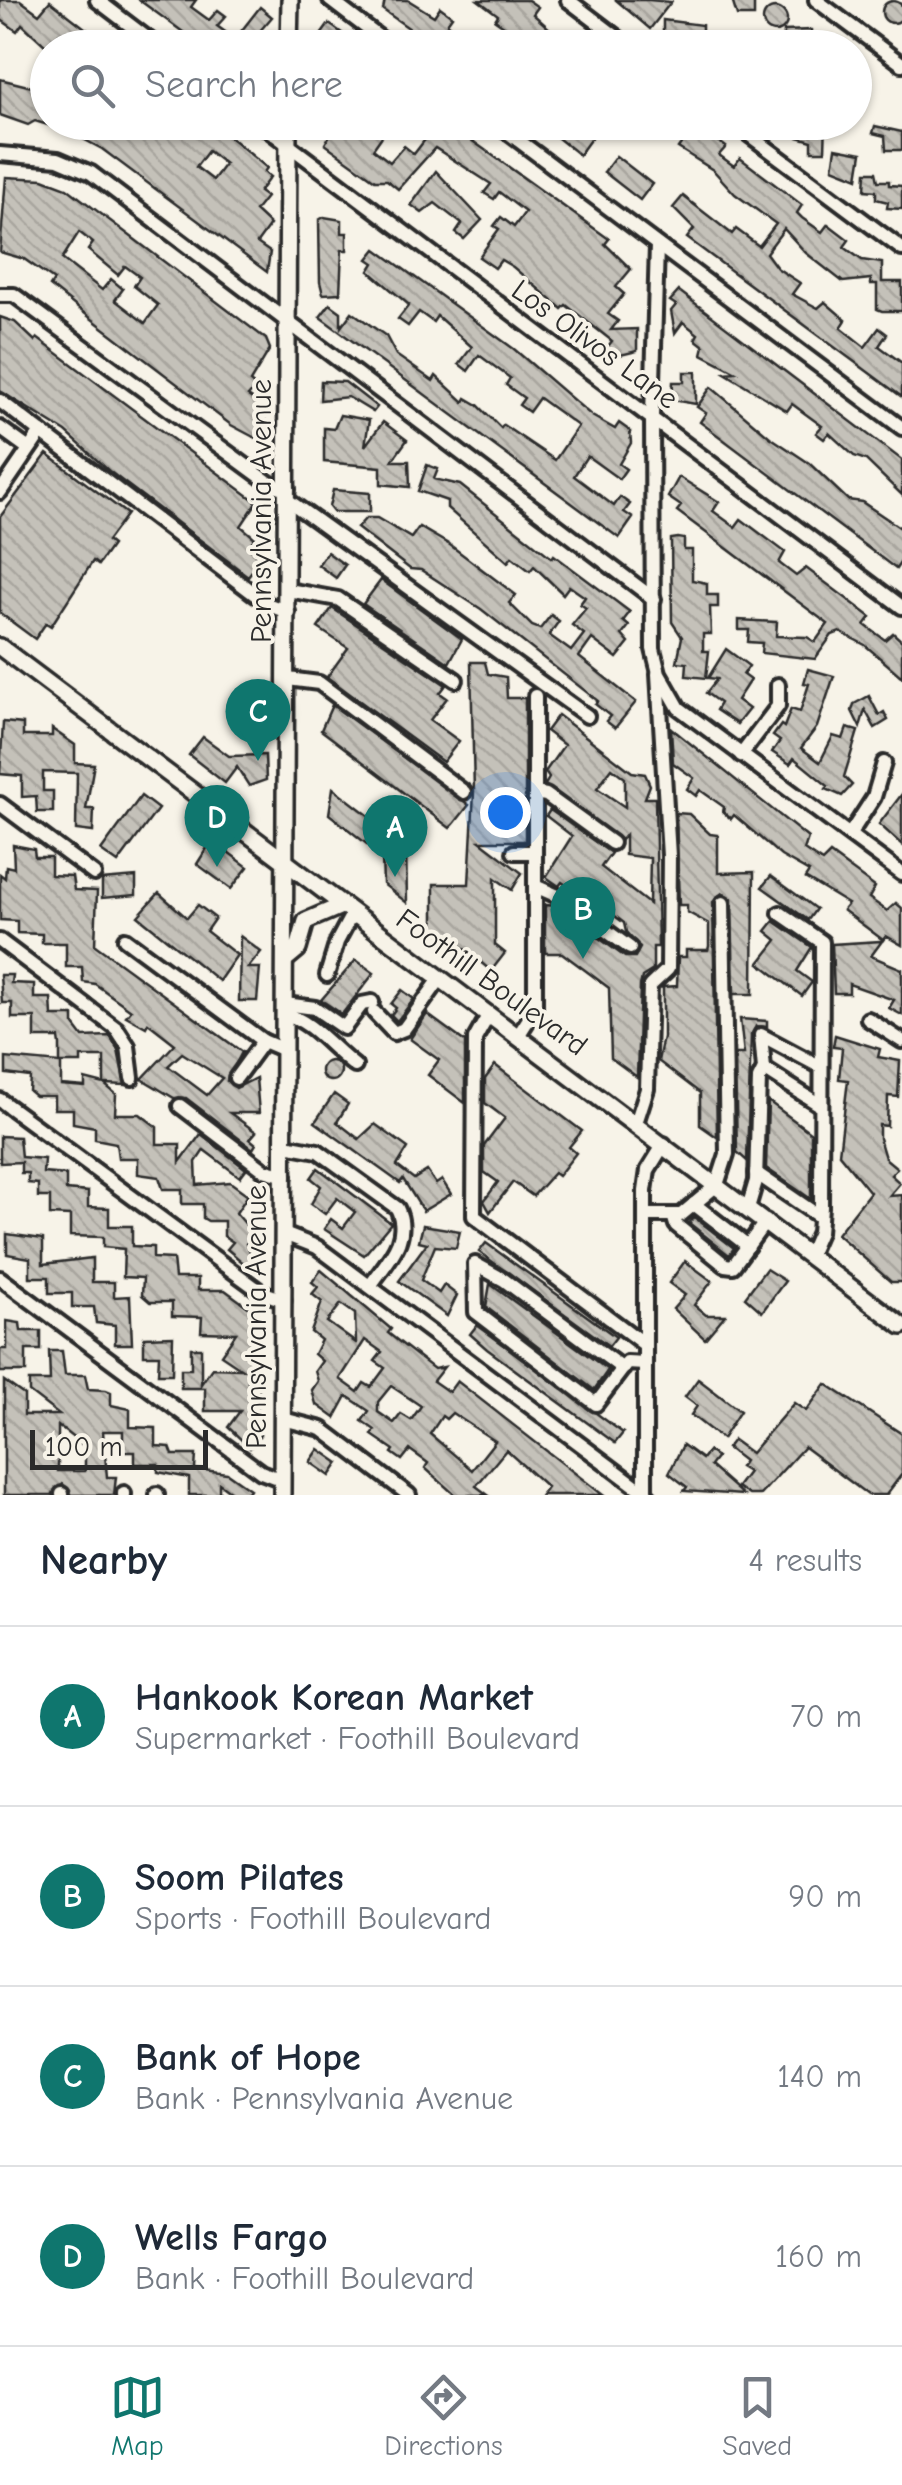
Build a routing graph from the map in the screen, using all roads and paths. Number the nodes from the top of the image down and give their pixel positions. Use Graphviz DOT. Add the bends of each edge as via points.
graph roads {
  1 [pos="97,0"];
  2 [pos="290,0"];
  3 [pos="330,0"];
  4 [pos="568,0"];
  5 [pos="816,0"];
  6 [pos="136,30"];
  7 [pos="289,30"];
  8 [pos="369,30"];
  9 [pos="607,30"];
  10 [pos="856,30"];
  11 [pos="872,42"];
  12 [pos="902,64"];
  13 [pos="284,140"];
  14 [pos="518,140"];
  15 [pos="756,140"];
  16 [pos="288,143"];
  17 [pos="0,154"];
  18 [pos="657,244"];
  19 [pos="902,249"];
  20 [pos="0,295"];
  21 [pos="288,320"];
  22 [pos="0,401"];
  23 [pos="652,416"];
  24 [pos="0,428"];
  25 [pos="902,428"];
  26 [pos="41,432"];
  27 [pos="29,449"];
  28 [pos="5,470"];
  29 [pos="0,492"];
  30 [pos="289,495"];
  31 [pos="288,590"];
  32 [pos="654,599"];
  33 [pos="902,608"];
  34 [pos="288,612"];
  35 [pos="0,648"];
  36 [pos="659,672"];
  37 [pos="288,679"];
  38 [pos="456,680"];
  39 [pos="778,684"];
  40 [pos="535,696"];
  41 [pos="587,716"];
  42 [pos="741,755"];
  43 [pos="884,764"];
  44 [pos="464,792"];
  45 [pos="535,793"];
  46 [pos="0,804"];
  47 [pos="850,834"];
  48 [pos="612,844"];
  49 [pos="514,852"];
  50 [pos="535,852"];
  51 [pos="287,862"];
  52 [pos="94,874"];
  53 [pos="902,874"];
  54 [pos="535,886"];
  55 [pos="723,903"];
  56 [pos="347,910"];
  57 [pos="780,913"];
  58 [pos="125,939"];
  59 [pos="0,941"];
  60 [pos="630,948"];
  61 [pos="286,959"];
  62 [pos="328,975"];
  63 [pos="440,979"];
  64 [pos="285,1009"];
  65 [pos="488,1014"];
  66 [pos="868,1019"];
  67 [pos="518,1036"];
  68 [pos="263,1041"];
  69 [pos="902,1041"];
  70 [pos="284,1050"];
  71 [pos="356,1066"];
  72 [pos="820,1067"];
  73 [pos="764,1069"];
  74 [pos="132,1078"];
  75 [pos="236,1078"];
  76 [pos="0,1100"];
  77 [pos="820,1104"];
  78 [pos="180,1106"];
  79 [pos="636,1124"];
  80 [pos="664,1144"];
  81 [pos="285,1145"];
  82 [pos="756,1170"];
  83 [pos="285,1176"];
  84 [pos="717,1185"];
  85 [pos="694,1204"];
  86 [pos="748,1208"];
  87 [pos="646,1214"];
  88 [pos="673,1215"];
  89 [pos="820,1217"];
  90 [pos="766,1221"];
  91 [pos="284,1234"];
  92 [pos="748,1246"];
  93 [pos="809,1255"];
  94 [pos="0,1278"];
  95 [pos="370,1286"];
  96 [pos="284,1300"];
  97 [pos="902,1326"];
  98 [pos="645,1345"];
  99 [pos="645,1364"];
  100 [pos="623,1369"];
  101 [pos="283,1419"];
  102 [pos="282,1488"];
  103 [pos="646,1494"];
  104 [pos="409,1495"];
  1 -- 6 [label="street"];
  2 -- 7 [label="main road"];
  3 -- 8 [label="street"];
  4 -- 9 [label="street"];
  5 -- 10 [label="street"];
  11 -- 12 [label="street"];
  13 -- 16 [label="street, Los Olivos Lane"];
  14 -- 18 [label="street"];
  15 -- 19 [label="street"];
  16 -- 21 [label="main road, Pennsylvania Avenue"];
  16 -- 23 [label="street, Los Olivos Lane"];
  17 -- 21 [label="street" via="58,159 91,173"];
  18 -- 23 [label="street"];
  18 -- 25 [label="street"];
  20 -- 30 [label="street" via="14,295"];
  21 -- 30 [label="main road, Pennsylvania Avenue"];
  21 -- 32 [label="street"];
  22 -- 26 [label="street"];
  23 -- 32 [label="street"];
  23 -- 33 [label="street, Los Olivos Lane"];
  24 -- 27 [label="street"];
  26 -- 27 [label="street"];
  26 -- 34 [label="street" via="269,605"];
  27 -- 28 [label="street"];
  28 -- 29 [label="street"];
  30 -- 31 [label="main road, Pennsylvania Avenue"];
  30 -- 41 [label="street"];
  31 -- 34 [label="main road, Pennsylvania Avenue"];
  31 -- 38 [label="street" via="338,598"];
  32 -- 36 [label="street"];
  34 -- 37 [label="main road, Pennsylvania Avenue"];
  35 -- 51 [label="main road, Foothill Boulevard"];
  36 -- 42 [label="street" via="679,708"];
  36 -- 79 [label="street" via="670,856 668,970 650,986 648,1089"];
  37 -- 44 [label="street" via="328,689"];
  37 -- 51 [label="main road, Pennsylvania Avenue"];
  39 -- 42 [label="street" via="778,706"];
  40 -- 45 [label="street"];
  42 -- 47 [label="street"];
  43 -- 47 [label="street" via="874,797"];
  45 -- 48 [label="street"];
  45 -- 50 [label="street"];
  46 -- 52 [label="street"];
  47 -- 53 [label="street"];
  49 -- 50 [label="street"];
  50 -- 54 [label="street"];
  51 -- 56 [label="main road, Foothill Boulevard"];
  51 -- 61 [label="main road, Pennsylvania Avenue"];
  54 -- 60 [label="street" via="560,896"];
  54 -- 67 [label="street" via="535,1009"];
  55 -- 84 [label="street" via="727,1154"];
  56 -- 61 [label="main road" via="306,921 298,949"];
  56 -- 62 [label="street"];
  56 -- 63 [label="main road, Foothill Boulevard"];
  57 -- 72 [label="street" via="822,942"];
  58 -- 68 [label="street"];
  59 -- 74 [label="street" via="117,1029 128,1046"];
  61 -- 64 [label="main road, Pennsylvania Avenue"];
  63 -- 64 [label="street" via="394,1032 362,1004 344,1028 315,1008"];
  63 -- 65 [label="main road, Foothill Boulevard"];
  64 -- 70 [label="main road, Pennsylvania Avenue"];
  64 -- 71 [label="street"];
  65 -- 67 [label="main road, Foothill Boulevard"];
  65 -- 98 [label="street" via="475,1040 474,1216"];
  66 -- 69 [label="street"];
  67 -- 79 [label="main road, Foothill Boulevard"];
  68 -- 70 [label="street"];
  68 -- 75 [label="street"];
  70 -- 81 [label="main road, Pennsylvania Avenue"];
  72 -- 73 [label="street" via="761,1036"];
  72 -- 77 [label="street"];
  73 -- 77 [label="street"];
  73 -- 82 [label="street" via="757,1093"];
  76 -- 96 [label="street" via="261,1292"];
  77 -- 89 [label="street"];
  78 -- 83 [label="street" via="264,1170"];
  79 -- 80 [label="main road, Foothill Boulevard"];
  80 -- 84 [label="main road, Foothill Boulevard"];
  80 -- 87 [label="street" via="648,1170"];
  81 -- 83 [label="main road, Pennsylvania Avenue"];
  81 -- 95 [label="street" via="318,1151 396,1208 402,1237"];
  82 -- 86 [label="street"];
  82 -- 89 [label="street"];
  83 -- 91 [label="main road, Pennsylvania Avenue"];
  84 -- 85 [label="street"];
  84 -- 86 [label="main road, Foothill Boulevard"];
  85 -- 88 [label="street"];
  85 -- 92 [label="street"];
  86 -- 90 [label="main road, Foothill Boulevard"];
  87 -- 88 [label="street"];
  87 -- 98 [label="street"];
  88 -- 92 [label="street" via="676,1225 725,1265 733,1266"];
  89 -- 93 [label="street"];
  90 -- 92 [label="street"];
  90 -- 93 [label="main road, Foothill Boulevard"];
  91 -- 95 [label="street" via="317,1247"];
  91 -- 96 [label="main road, Pennsylvania Avenue"];
  93 -- 97 [label="main road, Foothill Boulevard"];
  94 -- 102 [label="street"];
  95 -- 103 [label="street"];
  96 -- 101 [label="main road, Pennsylvania Avenue"];
  98 -- 99 [label="street"];
  99 -- 100 [label="street"];
  99 -- 103 [label="street"];
  100 -- 100 [label="street" via="596,1404 476,1312 476,1264"];
  101 -- 102 [label="main road, Pennsylvania Avenue"];
  101 -- 104 [label="street" via="322,1429"];
}
